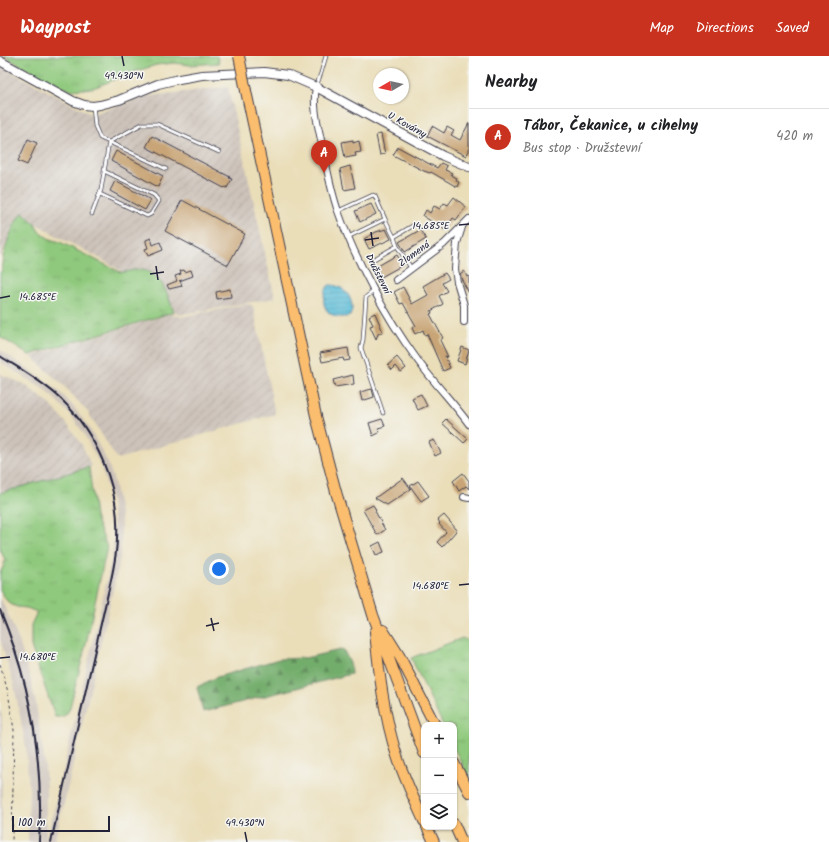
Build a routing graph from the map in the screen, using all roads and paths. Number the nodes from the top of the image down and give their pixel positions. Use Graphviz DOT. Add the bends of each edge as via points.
graph roads {
  1 [pos="239,56"];
  2 [pos="326,56"];
  3 [pos="0,61"];
  4 [pos="316,87"];
  5 [pos="93,106"];
  6 [pos="109,142"];
  7 [pos="219,152"];
  8 [pos="469,166"];
  9 [pos="166,169"];
  10 [pos="104,171"];
  11 [pos="100,194"];
  12 [pos="338,211"];
  13 [pos="92,214"];
  14 [pos="385,219"];
  15 [pos="469,220"];
  16 [pos="414,225"];
  17 [pos="462,227"];
  18 [pos="348,237"];
  19 [pos="394,237"];
  20 [pos="397,246"];
  21 [pos="374,259"];
  22 [pos="411,268"];
  23 [pos="396,280"];
  24 [pos="374,291"];
  25 [pos="469,319"];
  26 [pos="383,413"];
  27 [pos="469,424"];
  28 [pos="374,615"];
  29 [pos="0,664"];
  30 [pos="433,722"];
  31 [pos="421,745"];
  32 [pos="457,769"];
  33 [pos="469,792"];
  34 [pos="421,814"];
  35 [pos="428,830"];
  36 [pos="457,830"];
  37 [pos="12,842"];
  38 [pos="434,842"];
  39 [pos="462,842"];
  1 -- 28 [label="main road, bridge" via="316,416 336,492"];
  2 -- 4 [label="lane"];
  3 -- 5 [label="street" via="73,101"];
  4 -- 5 [label="street, U Kovárny" via="276,73 202,75 158,84 119,100"];
  4 -- 8 [label="street, U Kovárny" via="443,156"];
  4 -- 12 [label="street, Družstevní" via="316,110"];
  5 -- 6 [label="lane" via="95,126 100,138"];
  6 -- 7 [label="lane" via="142,124 157,124"];
  6 -- 9 [label="lane"];
  6 -- 10 [label="lane"];
  10 -- 11 [label="lane"];
  10 -- 11 [label="lane" via="154,195 158,201 152,214 147,216"];
  11 -- 13 [label="lane"];
  12 -- 14 [label="lane" via="373,195"];
  12 -- 18 [label="street, Družstevní"];
  14 -- 18 [label="lane"];
  14 -- 19 [label="lane"];
  15 -- 17 [label="street, Zlomená"];
  16 -- 19 [label="lane"];
  17 -- 22 [label="street, Zlomená" via="432,254"];
  17 -- 25 [label="street, Zlomená" via="454,269 464,305 464,322"];
  18 -- 24 [label="street, Družstevní"];
  19 -- 20 [label="lane"];
  20 -- 21 [label="lane"];
  20 -- 22 [label="lane"];
  22 -- 23 [label="street, Zlomená"];
  24 -- 26 [label="lane" via="366,297 361,348"];
  24 -- 27 [label="street, Družstevní" via="414,356"];
  28 -- 30 [label="main road" via="400,657"];
  28 -- 31 [label="main road"];
  28 -- 34 [label="main road" via="378,666 392,737 406,780"];
  29 -- 37 [label="path" via="8,692 14,730"];
  32 -- 33 [label="main road"];
  35 -- 38 [label="main road"];
  36 -- 39 [label="main road"];
}
